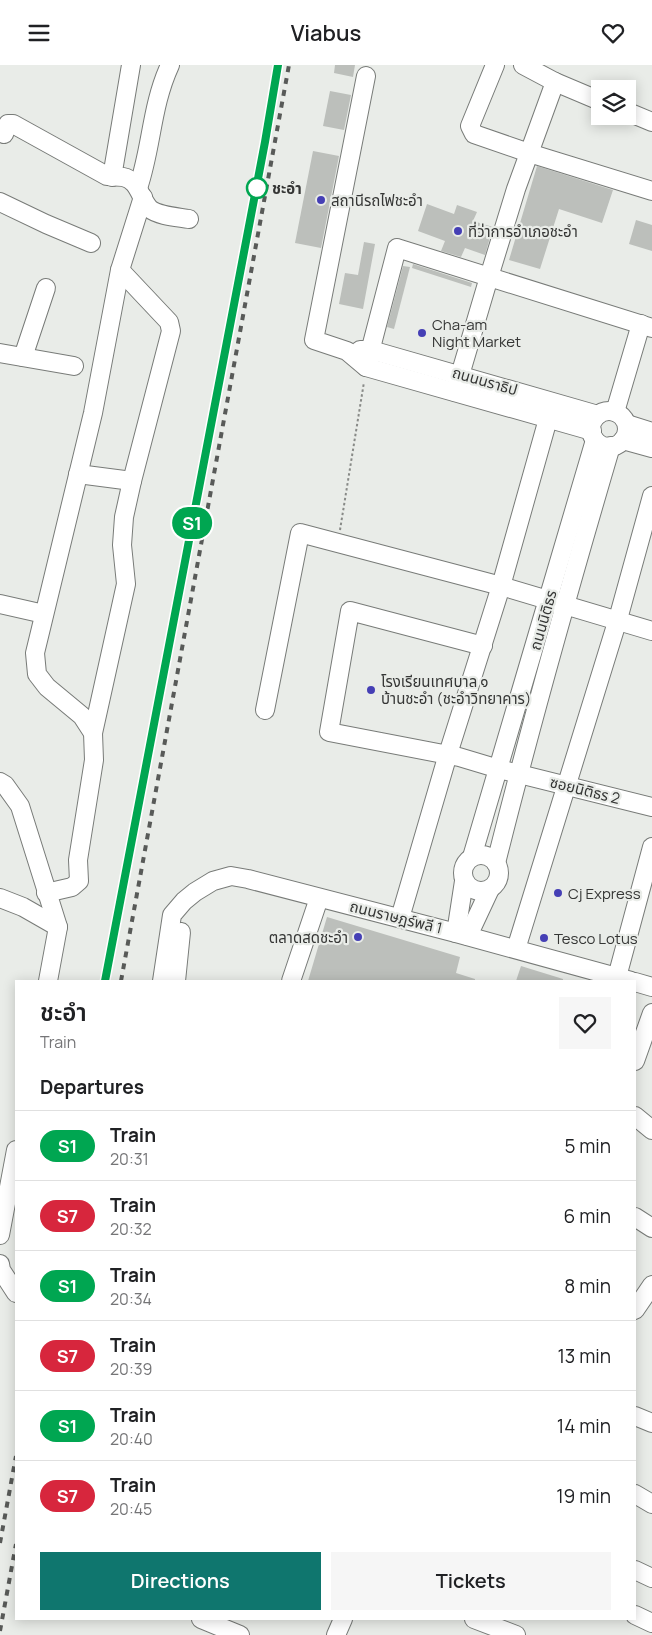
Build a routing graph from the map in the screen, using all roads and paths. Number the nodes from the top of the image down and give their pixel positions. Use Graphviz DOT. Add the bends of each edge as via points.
graph roads {
  1 [pos="131,65"];
  2 [pos="170,65"];
  3 [pos="496,65"];
  4 [pos="523,65"];
  5 [pos="366,76"];
  6 [pos="555,82"];
  7 [pos="591,97"];
  8 [pos="636,115"];
  9 [pos="652,122"];
  10 [pos="1,138"];
  11 [pos="529,153"];
  12 [pos="112,177"];
  13 [pos="652,191"];
  14 [pos="140,193"];
  15 [pos="0,202"];
  16 [pos="189,219"];
  17 [pos="91,243"];
  18 [pos="120,270"];
  19 [pos="488,277"];
  20 [pos="46,288"];
  21 [pos="646,326"];
  22 [pos="371,350"];
  23 [pos="347,351"];
  24 [pos="0,353"];
  25 [pos="23,357"];
  26 [pos="74,366"];
  27 [pos="366,367"];
  28 [pos="461,374"];
  29 [pos="455,392"];
  30 [pos="548,419"];
  31 [pos="609,430"];
  32 [pos="652,432"];
  33 [pos="652,448"];
  34 [pos="78,474"];
  35 [pos="132,481"];
  36 [pos="652,498"];
  37 [pos="338,543"];
  38 [pos="502,586"];
  39 [pos="557,602"];
  40 [pos="0,604"];
  41 [pos="44,615"];
  42 [pos="618,619"];
  43 [pos="652,631"];
  44 [pos="483,645"];
  45 [pos="265,710"];
  46 [pos="93,733"];
  47 [pos="448,754"];
  48 [pos="499,769"];
  49 [pos="518,774"];
  50 [pos="0,781"];
  51 [pos="566,785"];
  52 [pos="652,807"];
  53 [pos="652,847"];
  54 [pos="472,857"];
  55 [pos="496,863"];
  56 [pos="464,881"];
  57 [pos="490,889"];
  58 [pos="46,893"];
  59 [pos="319,897"];
  60 [pos="0,898"];
  61 [pos="184,901"];
  62 [pos="400,918"];
  63 [pos="58,927"];
  64 [pos="462,934"];
  65 [pos="516,949"];
  66 [pos="587,975"];
  67 [pos="624,979"];
  68 [pos="48,980"];
  69 [pos="162,980"];
  70 [pos="176,980"];
  71 [pos="291,980"];
  72 [pos="636,982"];
  73 [pos="652,987"];
  74 [pos="652,1013"];
  75 [pos="636,1058"];
  76 [pos="636,1118"];
  77 [pos="652,1130"];
  78 [pos="15,1155"];
  79 [pos="636,1218"];
  80 [pos="652,1228"];
  81 [pos="0,1235"];
  82 [pos="0,1264"];
  83 [pos="652,1285"];
  84 [pos="15,1291"];
  85 [pos="642,1308"];
  86 [pos="636,1416"];
  87 [pos="652,1423"];
  88 [pos="636,1495"];
  89 [pos="652,1504"];
  90 [pos="636,1570"];
  91 [pos="652,1578"];
  92 [pos="636,1615"];
  93 [pos="203,1620"];
  94 [pos="343,1620"];
  95 [pos="477,1620"];
  96 [pos="652,1623"];
  97 [pos="240,1635"];
  98 [pos="336,1635"];
  99 [pos="516,1635"];
  1 -- 12 [label="street"];
  2 -- 14 [label="street" via="149,135"];
  3 -- 11 [label="street" via="470,126 474,134"];
  4 -- 6 [label="street"];
  5 -- 23 [label="street" via="314,340"];
  6 -- 7 [label="street"];
  6 -- 11 [label="street"];
  8 -- 9 [label="street"];
  10 -- 12 [label="street" via="8,124 12,124"];
  11 -- 13 [label="street"];
  11 -- 19 [label="street"];
  12 -- 14 [label="street" via="126,177"];
  14 -- 16 [label="street" via="153,211"];
  14 -- 18 [label="street"];
  15 -- 17 [label="street"];
  18 -- 34 [label="street"];
  18 -- 35 [label="street" via="169,322 171,331"];
  19 -- 21 [label="street"];
  19 -- 22 [label="street" via="397,248"];
  19 -- 28 [label="street"];
  20 -- 25 [label="street"];
  21 -- 31 [label="street, ถนนนิติธร"];
  22 -- 23 [label="street, ถนนนราธิป"];
  22 -- 27 [label="street"];
  22 -- 28 [label="street, ถนนนราธิป"];
  23 -- 27 [label="street"];
  24 -- 25 [label="street"];
  25 -- 26 [label="street"];
  27 -- 29 [label="street, ถนนนราธิป"];
  27 -- 37 [label="path"];
  28 -- 29 [label="street"];
  28 -- 31 [label="street, ถนนนราธิป"];
  29 -- 30 [label="street, ถนนนราธิป"];
  30 -- 31 [label="street, ถนนนราธิป"];
  30 -- 38 [label="street"];
  31 -- 32 [label="street, ถนนนราธิป"];
  31 -- 33 [label="street, ถนนนราธิป"];
  31 -- 39 [label="street, ถนนนิติธร"];
  34 -- 35 [label="street"];
  34 -- 41 [label="street"];
  35 -- 46 [label="street" via="122,545 126,584"];
  36 -- 42 [label="street"];
  37 -- 38 [label="street"];
  37 -- 45 [label="street" via="300,533"];
  38 -- 39 [label="street"];
  38 -- 44 [label="street"];
  39 -- 42 [label="street"];
  39 -- 48 [label="street, ถนนนิติธร"];
  39 -- 49 [label="street, ถนนนิติธร"];
  40 -- 41 [label="street"];
  41 -- 46 [label="street" via="35,653 37,674 47,687 82,716"];
  42 -- 43 [label="street"];
  42 -- 51 [label="street"];
  44 -- 47 [label="street"];
  44 -- 47 [label="street, ซอยนิติธร 2" via="350,611 329,731"];
  46 -- 58 [label="street" via="94,760 78,860 79,881 72,887"];
  47 -- 48 [label="street, ซอยนิติธร 2"];
  47 -- 62 [label="street"];
  48 -- 49 [label="street, ซอยนิติธร 2"];
  48 -- 54 [label="street, ถนนนิติธร"];
  49 -- 51 [label="street, ซอยนิติธร 2"];
  49 -- 55 [label="street, ถนนนิติธร"];
  50 -- 58 [label="street" via="20,806"];
  51 -- 52 [label="street, ซอยนิติธร 2"];
  51 -- 65 [label="street"];
  53 -- 67 [label="street"];
  54 -- 55 [label="street" via="486,856"];
  54 -- 56 [label="street" via="463,869"];
  55 -- 57 [label="street" via="499,875"];
  56 -- 57 [label="street" via="472,889"];
  56 -- 64 [label="street"];
  57 -- 64 [label="street"];
  58 -- 63 [label="street"];
  59 -- 61 [label="street, ถนนราษฎร์พลี 1" via="231,876 213,881"];
  59 -- 62 [label="street, ถนนราษฎร์พลี 1"];
  59 -- 71 [label="street"];
  60 -- 63 [label="street"];
  61 -- 69 [label="street, ถนนราษฎร์พลี 1" via="172,915"];
  61 -- 70 [label="street"];
  62 -- 64 [label="street, ถนนราษฎร์พลี 1"];
  63 -- 68 [label="street"];
  64 -- 65 [label="street, ถนนราษฎร์พลี 1"];
  65 -- 66 [label="street, ถนนราษฎร์พลี 1"];
  66 -- 67 [label="street, ถนนราษฎร์พลี 1"];
  72 -- 73 [label="street"];
  74 -- 75 [label="street"];
  76 -- 77 [label="street"];
  78 -- 81 [label="street"];
  79 -- 80 [label="street"];
  82 -- 84 [label="street"];
  83 -- 85 [label="street"];
  86 -- 87 [label="street"];
  88 -- 89 [label="street"];
  90 -- 91 [label="street"];
  92 -- 96 [label="street"];
  93 -- 97 [label="street"];
  94 -- 98 [label="street"];
  95 -- 99 [label="street"];
}
